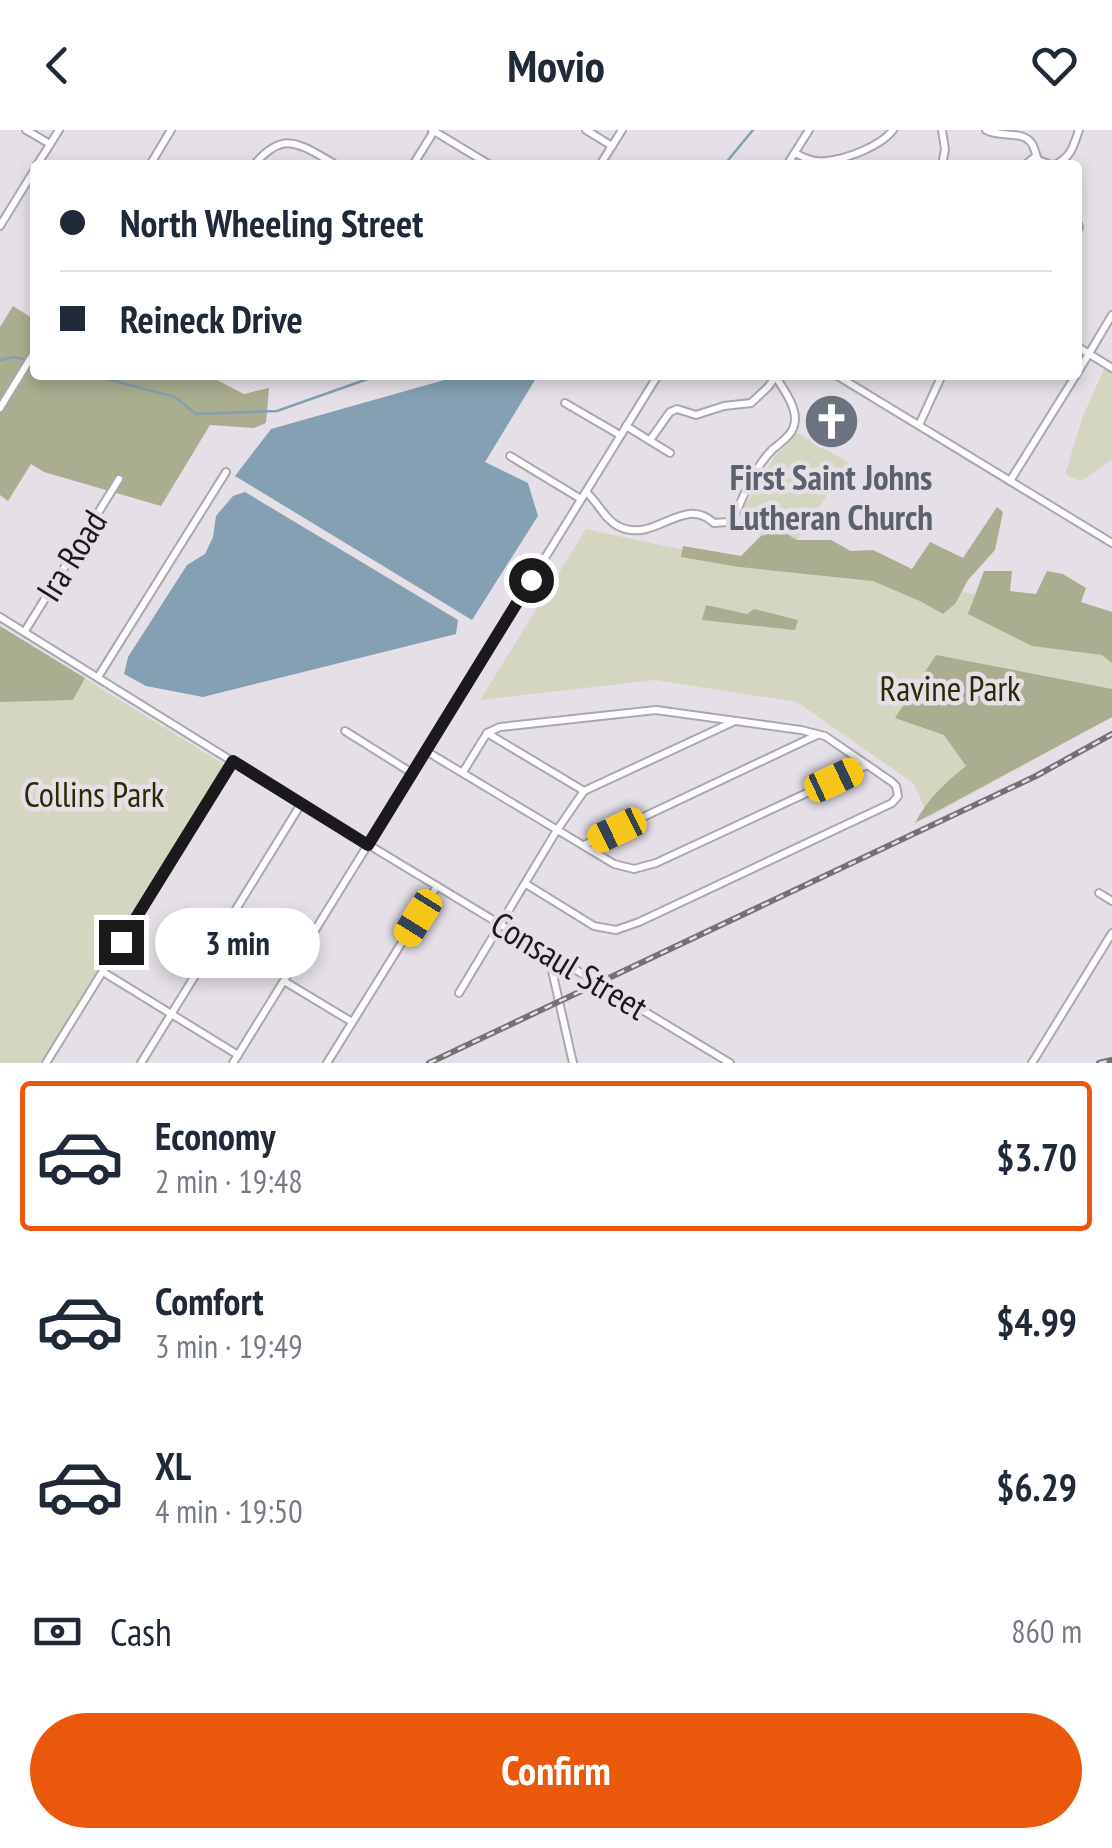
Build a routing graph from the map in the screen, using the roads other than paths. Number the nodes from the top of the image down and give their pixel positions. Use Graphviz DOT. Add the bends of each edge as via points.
graph roads {
  1 [pos="26,130"];
  2 [pos="58,130"];
  3 [pos="171,130"];
  4 [pos="433,130"];
  5 [pos="586,130"];
  6 [pos="622,130"];
  7 [pos="809,130"];
  8 [pos="893,130"];
  9 [pos="942,130"];
  10 [pos="986,130"];
  11 [pos="1079,130"];
  12 [pos="50,144"];
  13 [pos="612,146"];
  14 [pos="794,153"];
  15 [pos="848,155"];
  16 [pos="1036,156"];
  17 [pos="40,160"];
  18 [pos="153,160"];
  19 [pos="257,160"];
  20 [pos="327,160"];
  21 [pos="416,160"];
  22 [pos="482,160"];
  23 [pos="603,160"];
  24 [pos="790,160"];
  25 [pos="812,160"];
  26 [pos="832,160"];
  27 [pos="850,160"];
  28 [pos="943,160"];
  29 [pos="1031,160"];
  30 [pos="1044,160"];
  31 [pos="1062,160"];
  32 [pos="30,177"];
  33 [pos="0,226"];
  34 [pos="1112,316"];
  35 [pos="1082,350"];
  36 [pos="1088,354"];
  37 [pos="30,359"];
  38 [pos="1082,364"];
  39 [pos="1112,368"];
  40 [pos="655,380"];
  41 [pos="772,380"];
  42 [pos="778,380"];
  43 [pos="844,380"];
  44 [pos="940,380"];
  45 [pos="1072,380"];
  46 [pos="565,403"];
  47 [pos="0,408"];
  48 [pos="626,426"];
  49 [pos="919,426"];
  50 [pos="620,436"];
  51 [pos="650,440"];
  52 [pos="670,453"];
  53 [pos="510,456"];
  54 [pos="226,472"];
  55 [pos="119,480"];
  56 [pos="1010,481"];
  57 [pos="584,496"];
  58 [pos="1112,544"];
  59 [pos="0,617"];
  60 [pos="24,632"];
  61 [pos="98,678"];
  62 [pos="734,721"];
  63 [pos="345,732"];
  64 [pos="487,732"];
  65 [pos="818,734"];
  66 [pos="426,751"];
  67 [pos="233,761"];
  68 [pos="868,764"];
  69 [pos="462,772"];
  70 [pos="412,773"];
  71 [pos="584,791"];
  72 [pos="300,804"];
  73 [pos="558,830"];
  74 [pos="368,845"];
  75 [pos="584,846"];
  76 [pos="526,884"];
  77 [pos="437,886"];
  78 [pos="1099,893"];
  79 [pos="1112,901"];
  80 [pos="501,925"];
  81 [pos="1112,934"];
  82 [pos="548,953"];
  83 [pos="103,972"];
  84 [pos="284,981"];
  85 [pos="459,993"];
  86 [pos="171,1014"];
  87 [pos="352,1022"];
  88 [pos="236,1059"];
  89 [pos="46,1063"];
  90 [pos="140,1063"];
  91 [pos="328,1063"];
  92 [pos="573,1063"];
  93 [pos="730,1063"];
  94 [pos="1032,1063"];
  1 -- 12 [label="street"];
  2 -- 12 [label="street"];
  3 -- 18 [label="street"];
  4 -- 21 [label="street"];
  4 -- 22 [label="street"];
  5 -- 13 [label="street"];
  6 -- 13 [label="street"];
  7 -- 14 [label="street"];
  8 -- 15 [label="street"];
  9 -- 28 [label="street"];
  10 -- 16 [label="street" via="1022,134"];
  11 -- 31 [label="street"];
  12 -- 17 [label="street"];
  13 -- 23 [label="street"];
  14 -- 24 [label="street"];
  14 -- 25 [label="street"];
  15 -- 26 [label="street"];
  15 -- 27 [label="street"];
  16 -- 29 [label="street"];
  16 -- 30 [label="street"];
  19 -- 20 [label="street" via="278,139"];
  32 -- 33 [label="street"];
  34 -- 36 [label="street"];
  35 -- 36 [label="street"];
  36 -- 38 [label="street"];
  36 -- 39 [label="street"];
  37 -- 47 [label="street"];
  40 -- 48 [label="street"];
  41 -- 51 [label="street" via="742,406 696,415 670,412"];
  42 -- 57 [label="street" via="795,425 728,522 694,512 650,529 624,529"];
  43 -- 49 [label="street"];
  44 -- 49 [label="street"];
  45 -- 56 [label="street"];
  46 -- 50 [label="street"];
  48 -- 50 [label="street"];
  48 -- 51 [label="street"];
  49 -- 56 [label="street"];
  50 -- 57 [label="street"];
  51 -- 52 [label="street"];
  53 -- 57 [label="street"];
  54 -- 61 [label="street"];
  55 -- 60 [label="street, Ira Road"];
  56 -- 58 [label="street"];
  57 -- 66 [label="street"];
  59 -- 60 [label="street, Consaul Street"];
  60 -- 61 [label="street, Consaul Street"];
  61 -- 67 [label="street, Consaul Street"];
  62 -- 64 [label="street" via="656,710"];
  62 -- 65 [label="street"];
  62 -- 71 [label="street"];
  63 -- 70 [label="street"];
  64 -- 69 [label="street"];
  64 -- 71 [label="street"];
  65 -- 68 [label="street"];
  65 -- 75 [label="street"];
  66 -- 69 [label="street"];
  66 -- 70 [label="street"];
  67 -- 72 [label="street, Consaul Street"];
  67 -- 83 [label="street"];
  68 -- 75 [label="street" via="640,869 614,864"];
  68 -- 76 [label="street" via="896,786 892,803 639,922 616,930 594,926"];
  69 -- 73 [label="street"];
  70 -- 74 [label="street"];
  71 -- 73 [label="street"];
  72 -- 74 [label="street, Consaul Street"];
  72 -- 86 [label="street"];
  73 -- 75 [label="street"];
  73 -- 76 [label="street"];
  74 -- 77 [label="street, Consaul Street"];
  74 -- 84 [label="street"];
  76 -- 80 [label="street"];
  77 -- 80 [label="street, Consaul Street"];
  77 -- 87 [label="street"];
  78 -- 79 [label="street"];
  80 -- 82 [label="street, Consaul Street"];
  80 -- 85 [label="street"];
  81 -- 94 [label="street"];
  82 -- 92 [label="street"];
  82 -- 93 [label="street, Consaul Street"];
  83 -- 86 [label="street"];
  83 -- 89 [label="street"];
  84 -- 87 [label="street"];
  84 -- 88 [label="street"];
  86 -- 88 [label="street"];
  86 -- 90 [label="street"];
  87 -- 91 [label="street"];
}
